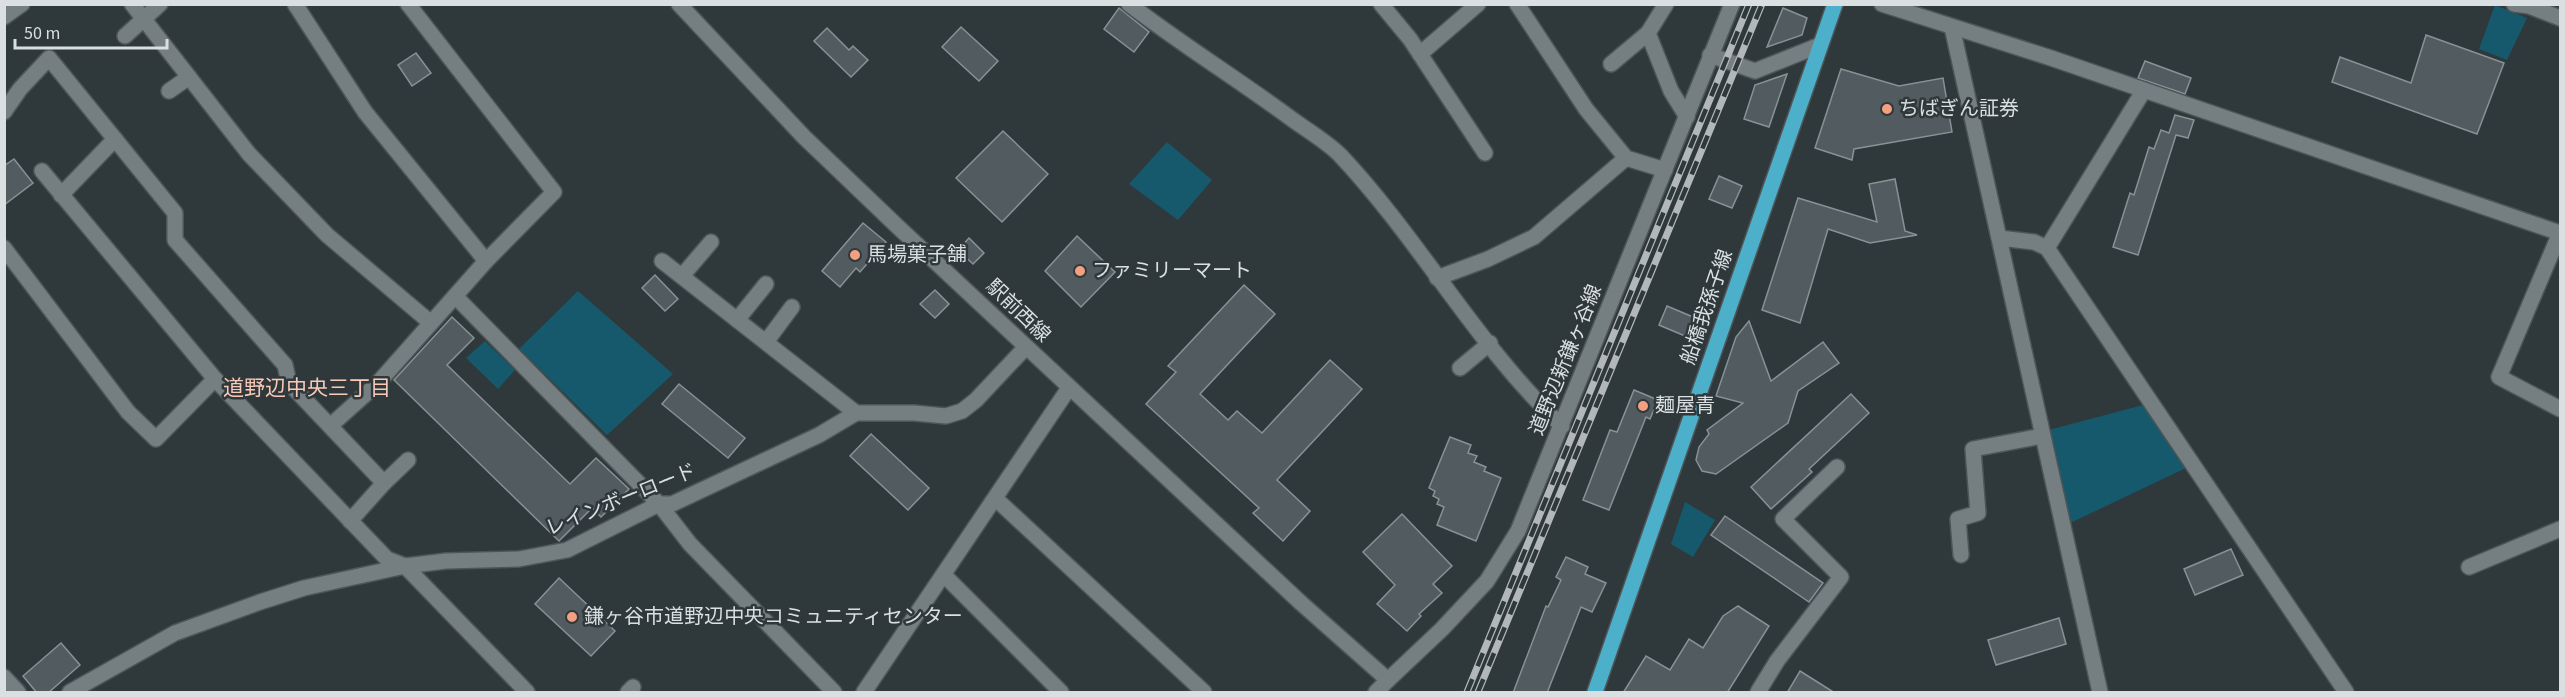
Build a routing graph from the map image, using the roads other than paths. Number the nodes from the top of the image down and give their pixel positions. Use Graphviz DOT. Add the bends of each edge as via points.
graph roads {
  1 [pos="22,4"];
  2 [pos="132,4"];
  3 [pos="160,4"];
  4 [pos="295,4"];
  5 [pos="408,4"];
  6 [pos="679,4"];
  7 [pos="1129,4"];
  8 [pos="1381,4"];
  9 [pos="1478,4"];
  10 [pos="1517,4"];
  11 [pos="1666,4"];
  12 [pos="1731,4"];
  13 [pos="1835,4"];
  14 [pos="1882,4"];
  15 [pos="2514,4"];
  16 [pos="4,17"];
  17 [pos="2560,18"];
  18 [pos="143,19"];
  19 [pos="1952,27"];
  20 [pos="1648,33"];
  21 [pos="125,36"];
  22 [pos="1820,45"];
  23 [pos="1420,54"];
  24 [pos="1710,55"];
  25 [pos="1611,64"];
  26 [pos="189,77"];
  27 [pos="2144,90"];
  28 [pos="169,92"];
  29 [pos="4,112"];
  30 [pos="1687,117"];
  31 [pos="115,139"];
  32 [pos="1485,153"];
  33 [pos="1626,158"];
  34 [pos="1665,170"];
  35 [pos="42,171"];
  36 [pos="61,195"];
  37 [pos="2560,233"];
  38 [pos="1999,238"];
  39 [pos="711,242"];
  40 [pos="2047,248"];
  41 [pos="4,249"];
  42 [pos="486,261"];
  43 [pos="662,261"];
  44 [pos="682,276"];
  45 [pos="1437,279"];
  46 [pos="766,284"];
  47 [pos="455,296"];
  48 [pos="792,307"];
  49 [pos="737,320"];
  50 [pos="431,323"];
  51 [pos="766,342"];
  52 [pos="1490,343"];
  53 [pos="1025,348"];
  54 [pos="1460,368"];
  55 [pos="215,379"];
  56 [pos="1069,388"];
  57 [pos="2560,409"];
  58 [pos="856,413"];
  59 [pos="330,426"];
  60 [pos="1562,426"];
  61 [pos="2042,436"];
  62 [pos="408,460"];
  63 [pos="1837,467"];
  64 [pos="384,483"];
  65 [pos="996,499"];
  66 [pos="659,504"];
  67 [pos="350,520"];
  68 [pos="2560,529"];
  69 [pos="1961,555"];
  70 [pos="405,566"];
  71 [pos="2469,567"];
  72 [pos="944,574"];
  73 [pos="4,678"];
  74 [pos="1388,680"];
  75 [pos="18,693"];
  76 [pos="70,693"];
  77 [pos="527,693"];
  78 [pos="834,693"];
  79 [pos="864,693"];
  80 [pos="1061,693"];
  81 [pos="1204,693"];
  82 [pos="1376,693"];
  83 [pos="1595,693"];
  84 [pos="1758,693"];
  85 [pos="2100,693"];
  86 [pos="2346,693"];
  1 -- 16 [label="street"];
  2 -- 18 [label="street"];
  3 -- 18 [label="street"];
  4 -- 42 [label="street" via="365,112"];
  5 -- 42 [label="street" via="554,192"];
  6 -- 53 [label="street, 駅前西線" via="804,136"];
  7 -- 45 [label="street" via="1338,154 1416,245"];
  8 -- 23 [label="street"];
  9 -- 23 [label="street"];
  10 -- 33 [label="street" via="1586,109"];
  11 -- 20 [label="street"];
  12 -- 24 [label="street, 道野辺新鎌ヶ谷線"];
  13 -- 22 [label="main road, 船橋我孫子線"];
  14 -- 19 [label="street"];
  15 -- 17 [label="street"];
  18 -- 21 [label="street"];
  18 -- 26 [label="street"];
  19 -- 27 [label="street"];
  19 -- 38 [label="street"];
  20 -- 25 [label="street"];
  20 -- 30 [label="street" via="1671,91"];
  22 -- 24 [label="street" via="1755,71"];
  22 -- 83 [label="main road, 船橋我孫子線"];
  23 -- 32 [label="street"];
  24 -- 30 [label="street, 道野辺新鎌ヶ谷線"];
  26 -- 28 [label="street"];
  26 -- 50 [label="street" via="249,154 327,235"];
  27 -- 37 [label="street"];
  27 -- 40 [label="street"];
  29 -- 31 [label="street" via="49,58"];
  30 -- 34 [label="street, 道野辺新鎌ヶ谷線"];
  31 -- 36 [label="street"];
  31 -- 59 [label="street" via="175,213 175,240 285,365 289,383"];
  33 -- 34 [label="street"];
  33 -- 45 [label="street" via="1534,237"];
  34 -- 60 [label="street, 道野辺新鎌ヶ谷線"];
  35 -- 36 [label="street"];
  36 -- 55 [label="street"];
  37 -- 57 [label="street" via="2499,377"];
  38 -- 40 [label="street" via="2034,242"];
  38 -- 61 [label="street"];
  39 -- 44 [label="street"];
  40 -- 86 [label="street"];
  41 -- 55 [label="street" via="128,412 156,439"];
  42 -- 47 [label="street"];
  43 -- 44 [label="street"];
  44 -- 49 [label="street"];
  45 -- 52 [label="street"];
  46 -- 49 [label="street"];
  47 -- 50 [label="street"];
  47 -- 66 [label="street"];
  48 -- 51 [label="street"];
  49 -- 51 [label="street"];
  50 -- 59 [label="street" via="378,383"];
  51 -- 58 [label="street"];
  52 -- 54 [label="street"];
  52 -- 60 [label="street"];
  53 -- 56 [label="street, 駅前西線"];
  53 -- 58 [label="street, レインボーロード" via="962,411 946,416"];
  55 -- 67 [label="street"];
  56 -- 65 [label="street"];
  56 -- 74 [label="street, 駅前西線"];
  58 -- 66 [label="street, レインボーロード" via="819,435 672,504"];
  59 -- 64 [label="street"];
  60 -- 74 [label="street, 道野辺新鎌ヶ谷線" via="1518,531 1487,581"];
  61 -- 69 [label="street" via="1973,449 1978,513 1958,519"];
  61 -- 85 [label="street"];
  62 -- 64 [label="street"];
  63 -- 84 [label="street" via="1783,519 1841,577 1777,661"];
  64 -- 67 [label="street"];
  65 -- 72 [label="street"];
  65 -- 81 [label="street"];
  66 -- 70 [label="street, レインボーロード" via="567,550 519,559"];
  66 -- 78 [label="street" via="690,544"];
  67 -- 70 [label="street" via="387,560"];
  68 -- 71 [label="street"];
  70 -- 76 [label="street, レインボーロード" via="304,588 175,633"];
  70 -- 77 [label="street"];
  72 -- 79 [label="street"];
  72 -- 80 [label="street"];
  73 -- 75 [label="street"];
  74 -- 82 [label="street, 道野辺新鎌ヶ谷線"];
}
